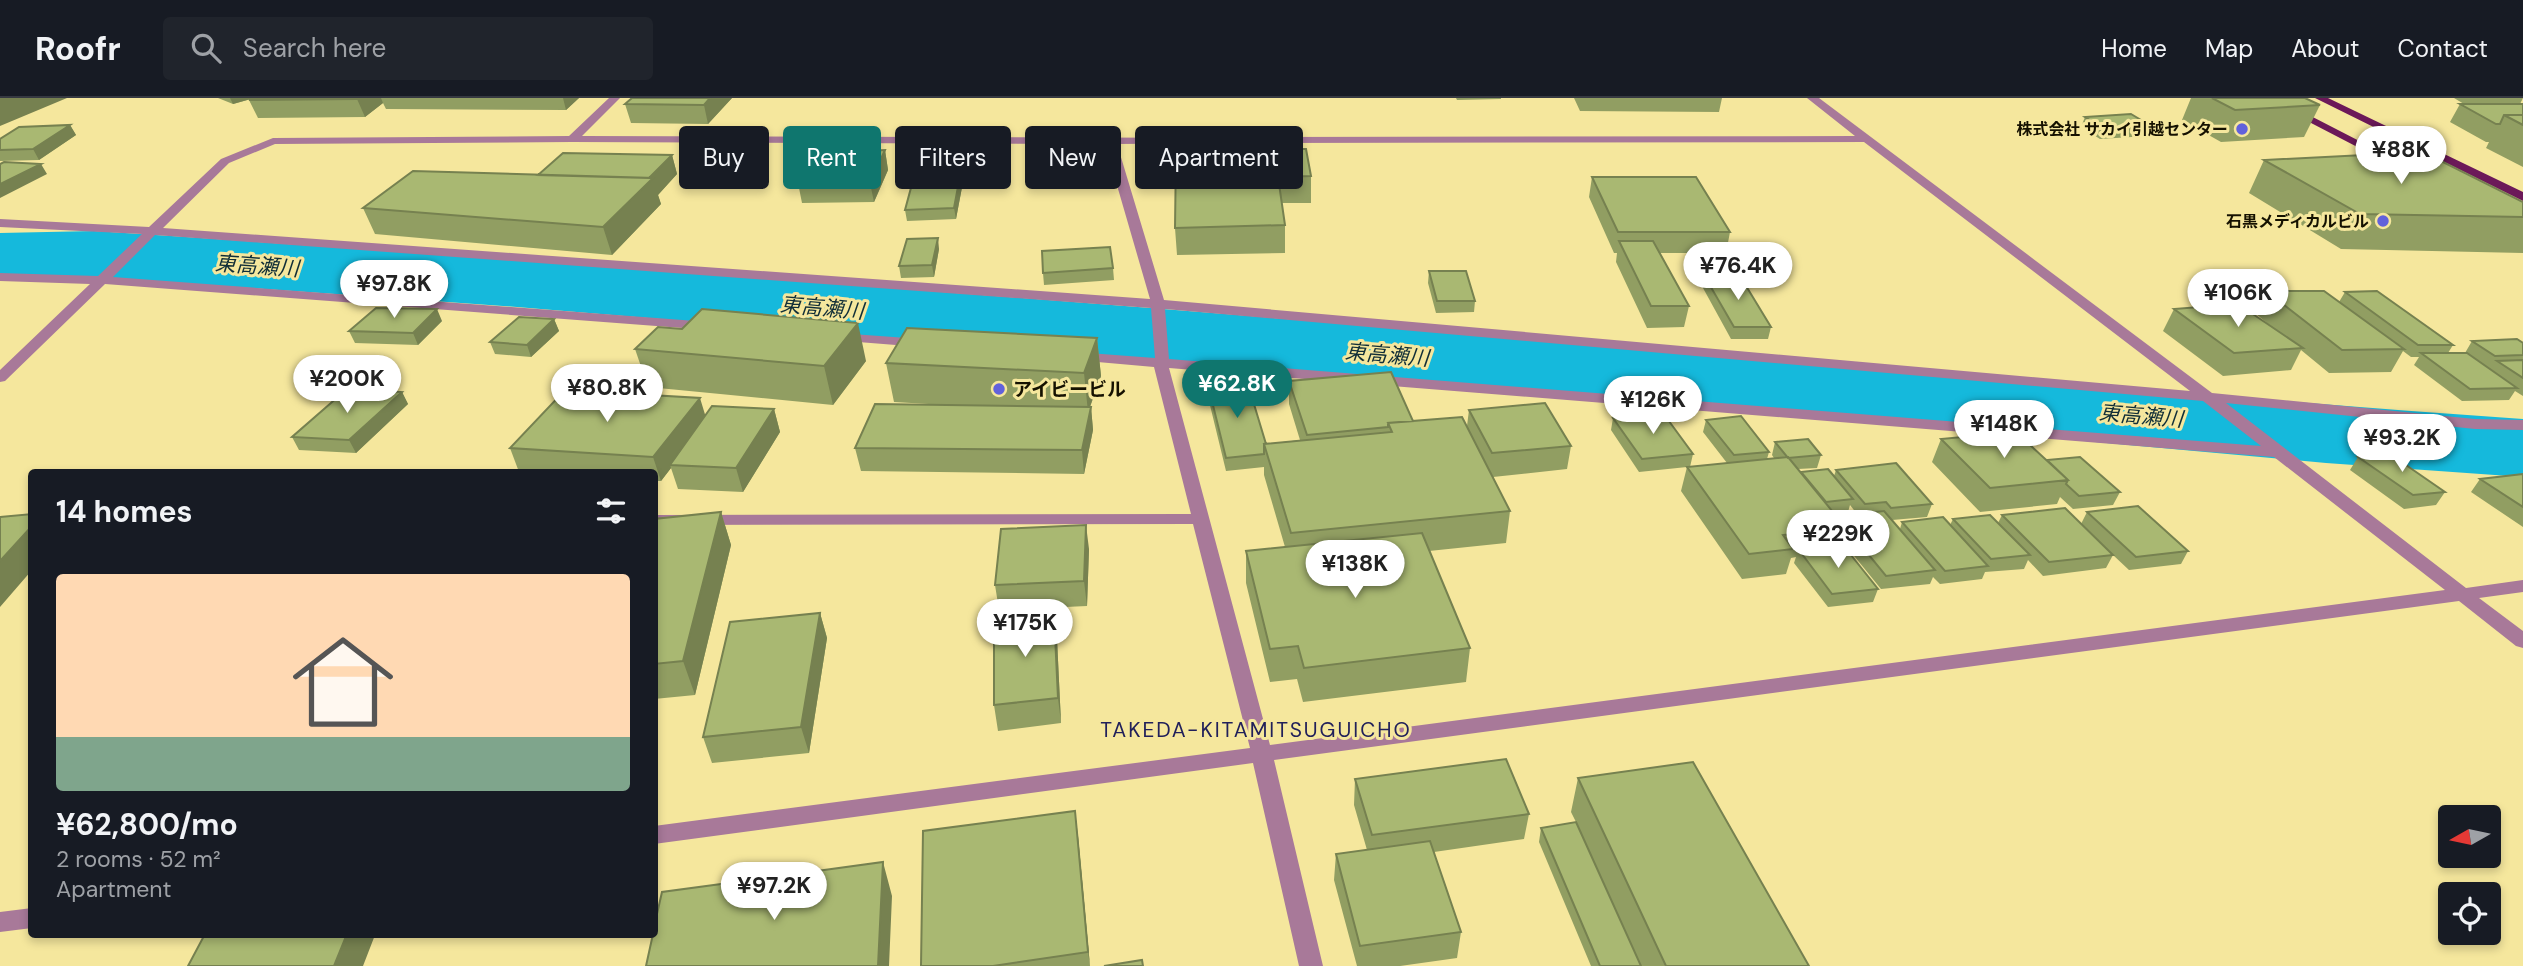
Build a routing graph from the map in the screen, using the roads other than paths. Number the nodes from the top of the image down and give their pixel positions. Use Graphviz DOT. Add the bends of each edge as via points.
graph roads {
  1 [pos="615,98"];
  2 [pos="1812,98"];
  3 [pos="2268,98"];
  4 [pos="2320,98"];
  5 [pos="572,139"];
  6 [pos="1865,139"];
  7 [pos="1303,140"];
  8 [pos="1025,141"];
  9 [pos="2414,171"];
  10 [pos="1121,179"];
  11 [pos="2523,197"];
  12 [pos="0,223"];
  13 [pos="149,234"];
  14 [pos="106,276"];
  15 [pos="0,277"];
  16 [pos="1158,308"];
  17 [pos="728,328"];
  18 [pos="826,336"];
  19 [pos="937,345"];
  20 [pos="1062,355"];
  21 [pos="1161,359"];
  22 [pos="0,378"];
  23 [pos="2213,401"];
  24 [pos="2523,425"];
  25 [pos="2274,449"];
  26 [pos="1200,519"];
  27 [pos="658,520"];
  28 [pos="2523,586"];
  29 [pos="2465,594"];
  30 [pos="2523,641"];
  31 [pos="1262,754"];
  32 [pos="658,834"];
  33 [pos="28,918"];
  34 [pos="0,922"];
  35 [pos="1311,966"];
  1 -- 5 [label="street"];
  2 -- 6 [label="street"];
  3 -- 9 [label="main road"];
  4 -- 11 [label="main road"];
  5 -- 8 [label="street"];
  5 -- 13 [label="street" via="273,141 225,161"];
  6 -- 7 [label="street"];
  6 -- 23 [label="street"];
  10 -- 16 [label="street"];
  12 -- 13 [label="street"];
  13 -- 14 [label="street"];
  13 -- 16 [label="street"];
  14 -- 15 [label="street"];
  14 -- 17 [label="street"];
  14 -- 22 [label="street"];
  16 -- 21 [label="street"];
  16 -- 23 [label="street"];
  18 -- 19 [label="street"];
  20 -- 21 [label="street"];
  21 -- 25 [label="street"];
  21 -- 26 [label="street"];
  23 -- 24 [label="street"];
  23 -- 25 [label="street"];
  25 -- 29 [label="street"];
  26 -- 27 [label="street"];
  26 -- 31 [label="street"];
  28 -- 29 [label="street"];
  29 -- 30 [label="street"];
  29 -- 31 [label="street"];
  31 -- 32 [label="street"];
  31 -- 35 [label="street"];
  33 -- 34 [label="street"];
}
